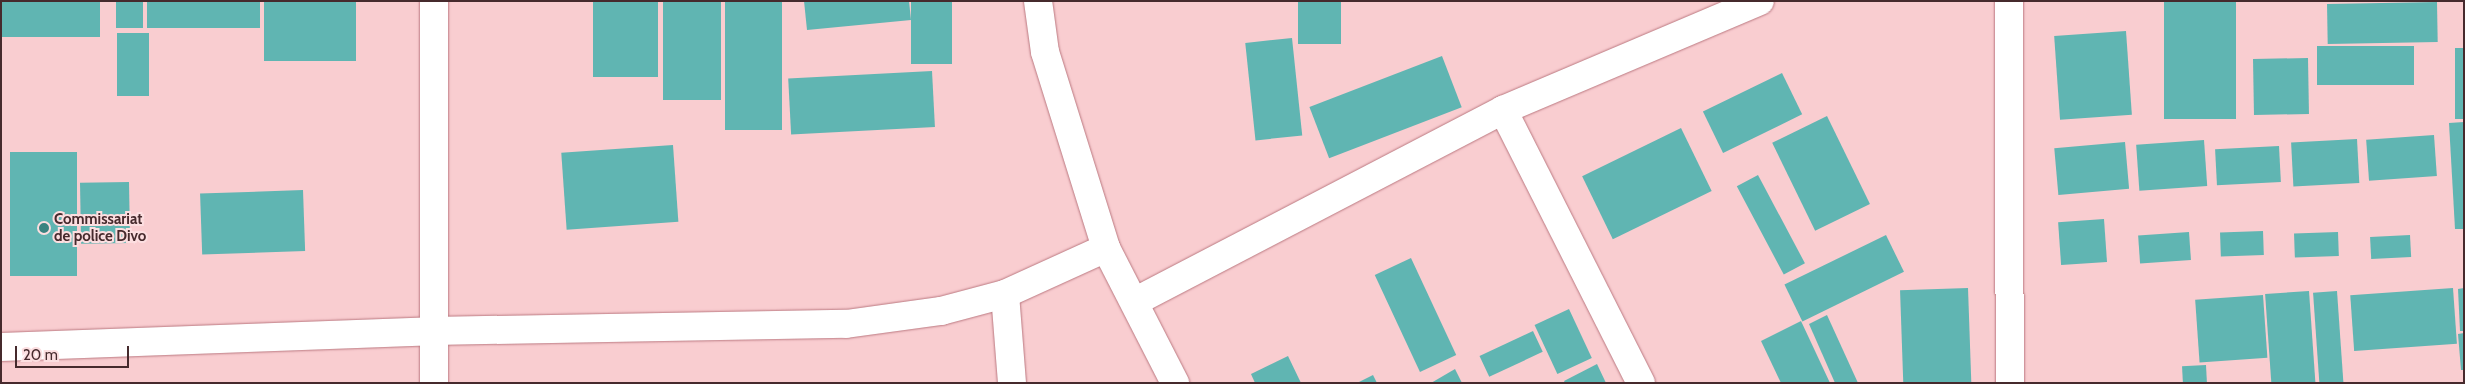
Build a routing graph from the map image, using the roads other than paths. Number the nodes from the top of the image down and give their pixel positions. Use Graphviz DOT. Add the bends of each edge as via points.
graph roads {
  1 [pos="434,1"];
  2 [pos="1038,1"];
  3 [pos="1760,1"];
  4 [pos="2010,1"];
  5 [pos="1503,110"];
  6 [pos="1106,248"];
  7 [pos="1005,294"];
  8 [pos="1136,302"];
  9 [pos="432,331"];
  10 [pos="1,347"];
  11 [pos="434,383"];
  12 [pos="1012,383"];
  13 [pos="1176,383"];
  14 [pos="1641,383"];
  15 [pos="2010,383"];
  1 -- 9 [label="street"];
  2 -- 6 [label="street" via="1045,52"];
  3 -- 5 [label="street"];
  4 -- 15 [label="street"];
  5 -- 8 [label="street"];
  5 -- 14 [label="street"];
  6 -- 7 [label="street"];
  6 -- 8 [label="street"];
  7 -- 9 [label="street" via="941,311 846,324"];
  7 -- 12 [label="street"];
  8 -- 13 [label="street"];
  9 -- 10 [label="street"];
  9 -- 11 [label="street"];
}
